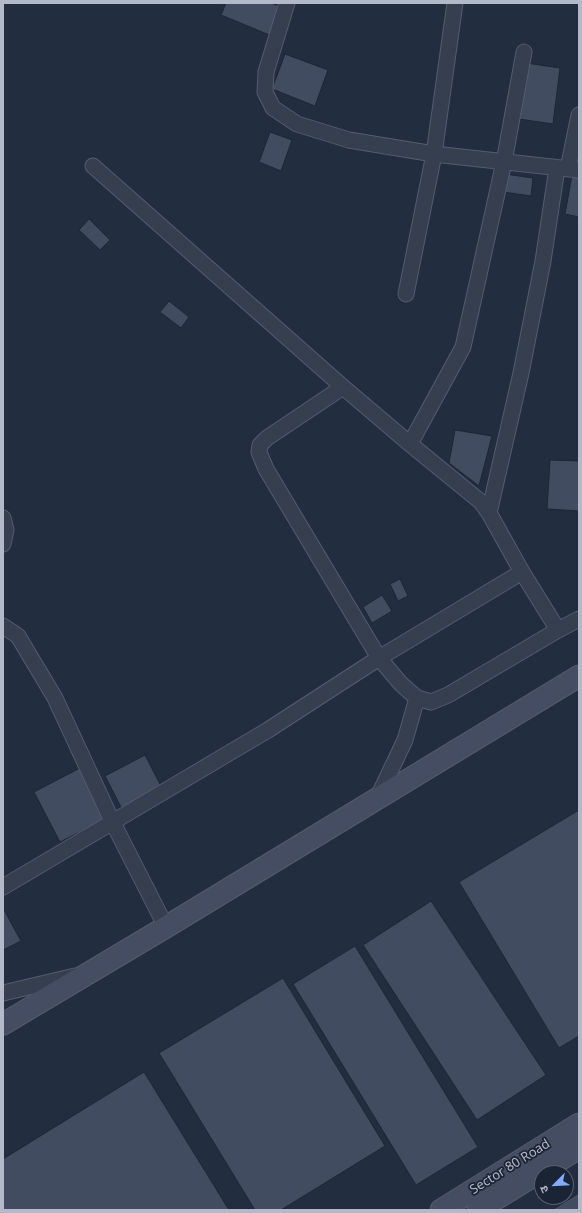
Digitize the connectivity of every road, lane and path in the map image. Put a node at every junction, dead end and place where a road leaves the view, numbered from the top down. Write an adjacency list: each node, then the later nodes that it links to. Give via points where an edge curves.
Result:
1 (288, 3): 5 (street, via 266,72 265,92 273,108 297,124 350,140)
2 (455, 3): 5 (street)
3 (524, 52): 6 (street)
4 (579, 114): 8 (street)
5 (434, 154): 6 (street); 9 (street)
6 (504, 162): 8 (street); 11 (street, via 463,347)
7 (93, 166): 10 (street)
8 (568, 169): 12 (street, via 543,262)
9 (406, 294)
10 (343, 387): 11 (street); 19 (street, via 267,438 260,445 259,452 266,469)
11 (410, 444): 12 (street, via 481,502)
12 (489, 513): 15 (street)
13 (3, 518): 14 (street, via 6,530)
14 (3, 544)
15 (522, 572): 18 (street); 19 (street)
16 (579, 619): 18 (street)
17 (3, 626): 23 (street, via 18,636 55,698)
18 (558, 630): 21 (street, via 448,695 431,702)
19 (379, 658): 21 (street); 23 (street, via 268,730)
20 (579, 676): 22 (street)
21 (417, 698): 22 (street, via 405,740)
22 (377, 799): 25 (street)
23 (112, 821): 24 (street); 25 (street)
24 (3, 887)
25 (166, 927): 26 (street)
26 (88, 974): 27 (street); 28 (street)
27 (3, 993)
28 (3, 1024)
29 (579, 1124): 31 (street, Sector 80 Road)
30 (579, 1148): 32 (street, Sector 80 Road)
31 (441, 1210)
32 (478, 1210)

